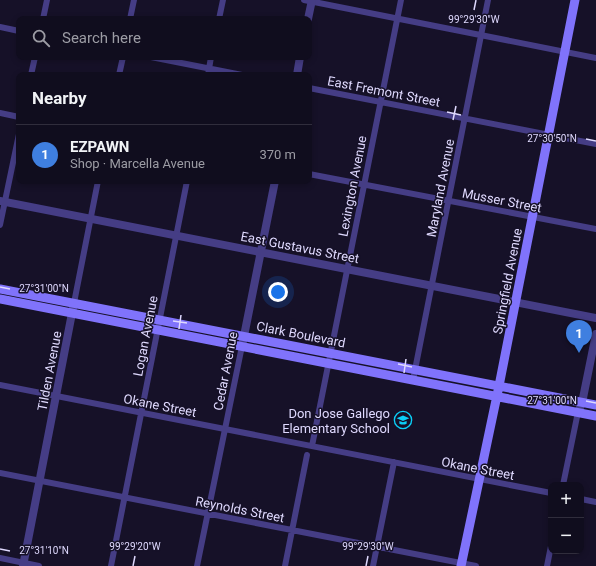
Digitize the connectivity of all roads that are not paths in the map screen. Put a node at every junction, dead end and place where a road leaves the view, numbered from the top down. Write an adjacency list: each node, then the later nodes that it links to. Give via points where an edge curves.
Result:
1 (47, 0): 8 (street)
2 (134, 0): 9 (street)
3 (222, 0): 10 (street)
4 (309, 0): 11 (street); 12 (street)
5 (401, 0): 12 (street, Lexington Avenue)
6 (488, 0): 15 (street, Maryland Avenue)
7 (575, 0): 16 (main road, Springfield Avenue)
8 (44, 16)
9 (131, 16)
10 (219, 16)
11 (308, 16)
12 (397, 18): 15 (street); 28 (street, Lexington Avenue)
13 (0, 27): 14 (street)
14 (16, 30)
15 (481, 36): 16 (street); 31 (street, Maryland Avenue)
16 (565, 52): 17 (street); 32 (main road, Springfield Avenue)
17 (596, 58)
18 (34, 60): 23 (street)
19 (122, 60): 24 (street)
20 (162, 60): 25 (street)
21 (210, 60): 25 (street)
22 (300, 60): 26 (street)
23 (32, 72)
24 (120, 72)
25 (208, 72)
26 (298, 72)
27 (312, 89): 28 (street, East Fremont Street)
28 (380, 102): 31 (street, East Fremont Street); 39 (street, Lexington Avenue)
29 (0, 113): 30 (street)
30 (16, 116)
31 (465, 118): 32 (street, East Fremont Street); 41 (street, Maryland Avenue)
32 (548, 135): 33 (street, East Fremont Street); 42 (main road, Springfield Avenue)
33 (596, 144)
34 (16, 146): 40 (street)
35 (312, 175): 39 (street, Musser Street)
36 (97, 184): 43 (street, Tilden Avenue)
37 (186, 184): 46 (street, Logan Avenue)
38 (274, 184): 47 (street, Cedar Avenue)
39 (363, 184): 41 (street, Musser Street); 48 (street, Lexington Avenue)
40 (2, 201): 43 (street, East Gustavus Street); 44 (street)
41 (448, 201): 42 (street, Musser Street); 49 (street, Maryland Avenue)
42 (532, 217): 45 (street, Musser Street); 52 (main road, Springfield Avenue)
43 (91, 218): 46 (street, East Gustavus Street); 53 (street, Tilden Avenue)
44 (0, 225)
45 (596, 230)
46 (176, 235): 47 (street, East Gustavus Street); 56 (street, Logan Avenue)
47 (261, 251): 48 (street, East Gustavus Street); 59 (street, Cedar Avenue)
48 (347, 268): 49 (street, East Gustavus Street); 61 (street, Lexington Avenue)
49 (432, 284): 52 (street, East Gustavus Street); 63 (street, Maryland Avenue)
50 (0, 289): 53 (main road, Clark Boulevard)
51 (0, 299): 54 (main road, Clark Boulevard)
52 (516, 301): 55 (street, East Gustavus Street); 66 (main road, Springfield Avenue)
53 (74, 303): 54 (street, Tilden Avenue); 56 (main road, Clark Boulevard)
54 (72, 313): 57 (main road, Clark Boulevard); 67 (street, Tilden Avenue)
55 (596, 318)
56 (159, 320): 57 (street, Logan Avenue); 59 (main road, Clark Boulevard)
57 (157, 330): 60 (main road, Clark Boulevard); 72 (street, Logan Avenue)
58 (596, 334): 69 (street)
59 (244, 336): 60 (street, Cedar Avenue); 61 (main road, Clark Boulevard)
60 (242, 346): 62 (main road, Clark Boulevard); 74 (street, Cedar Avenue)
61 (329, 353): 62 (street, Lexington Avenue); 63 (main road, Clark Boulevard)
62 (328, 363): 64 (main road, Clark Boulevard); 75 (street, Lexington Avenue)
63 (415, 370): 64 (street, Maryland Avenue); 66 (main road, Clark Boulevard)
64 (413, 380): 68 (main road, Clark Boulevard)
65 (0, 385): 67 (street, Okane Street)
66 (499, 386): 68 (main road, Springfield Avenue); 69 (main road, Clark Boulevard)
67 (56, 396): 72 (street, Okane Street); 80 (street, Tilden Avenue)
68 (497, 396): 71 (main road, Clark Boulevard); 79 (main road, Springfield Avenue)
69 (582, 402): 70 (main road, Clark Boulevard); 71 (street)
70 (596, 405)
71 (578, 412): 73 (main road, Clark Boulevard); 81 (street)
72 (141, 413): 74 (street, Okane Street); 83 (street, Logan Avenue)
73 (596, 416)
74 (225, 429): 75 (street, Okane Street); 86 (street, Cedar Avenue)
75 (312, 446): 77 (street, Okane Street)
76 (307, 455): 87 (street)
77 (394, 462): 79 (street, Okane Street); 88 (street)
78 (0, 473): 80 (street, Reynolds Street)
79 (479, 479): 82 (street, Okane Street); 92 (main road, Springfield Avenue)
80 (40, 481): 83 (street, Reynolds Street); 91 (street, Tilden Avenue)
81 (564, 482)
82 (548, 492)
83 (124, 498): 86 (street, Reynolds Street); 94 (street, Logan Avenue)
84 (584, 500): 85 (street)
85 (596, 502)
86 (208, 514): 87 (street, Reynolds Street); 95 (street, Cedar Avenue)
87 (292, 530): 88 (street, Reynolds Street); 96 (street)
88 (377, 545): 92 (street, Reynolds Street); 97 (street)
89 (549, 554): 99 (street)
90 (0, 558): 91 (street)
91 (23, 564): 93 (street)
92 (462, 565): 98 (street, Reynolds Street)
93 (39, 566)
94 (111, 566)
95 (197, 566)
96 (285, 566)
97 (373, 566)
98 (476, 566)
99 (547, 566)

